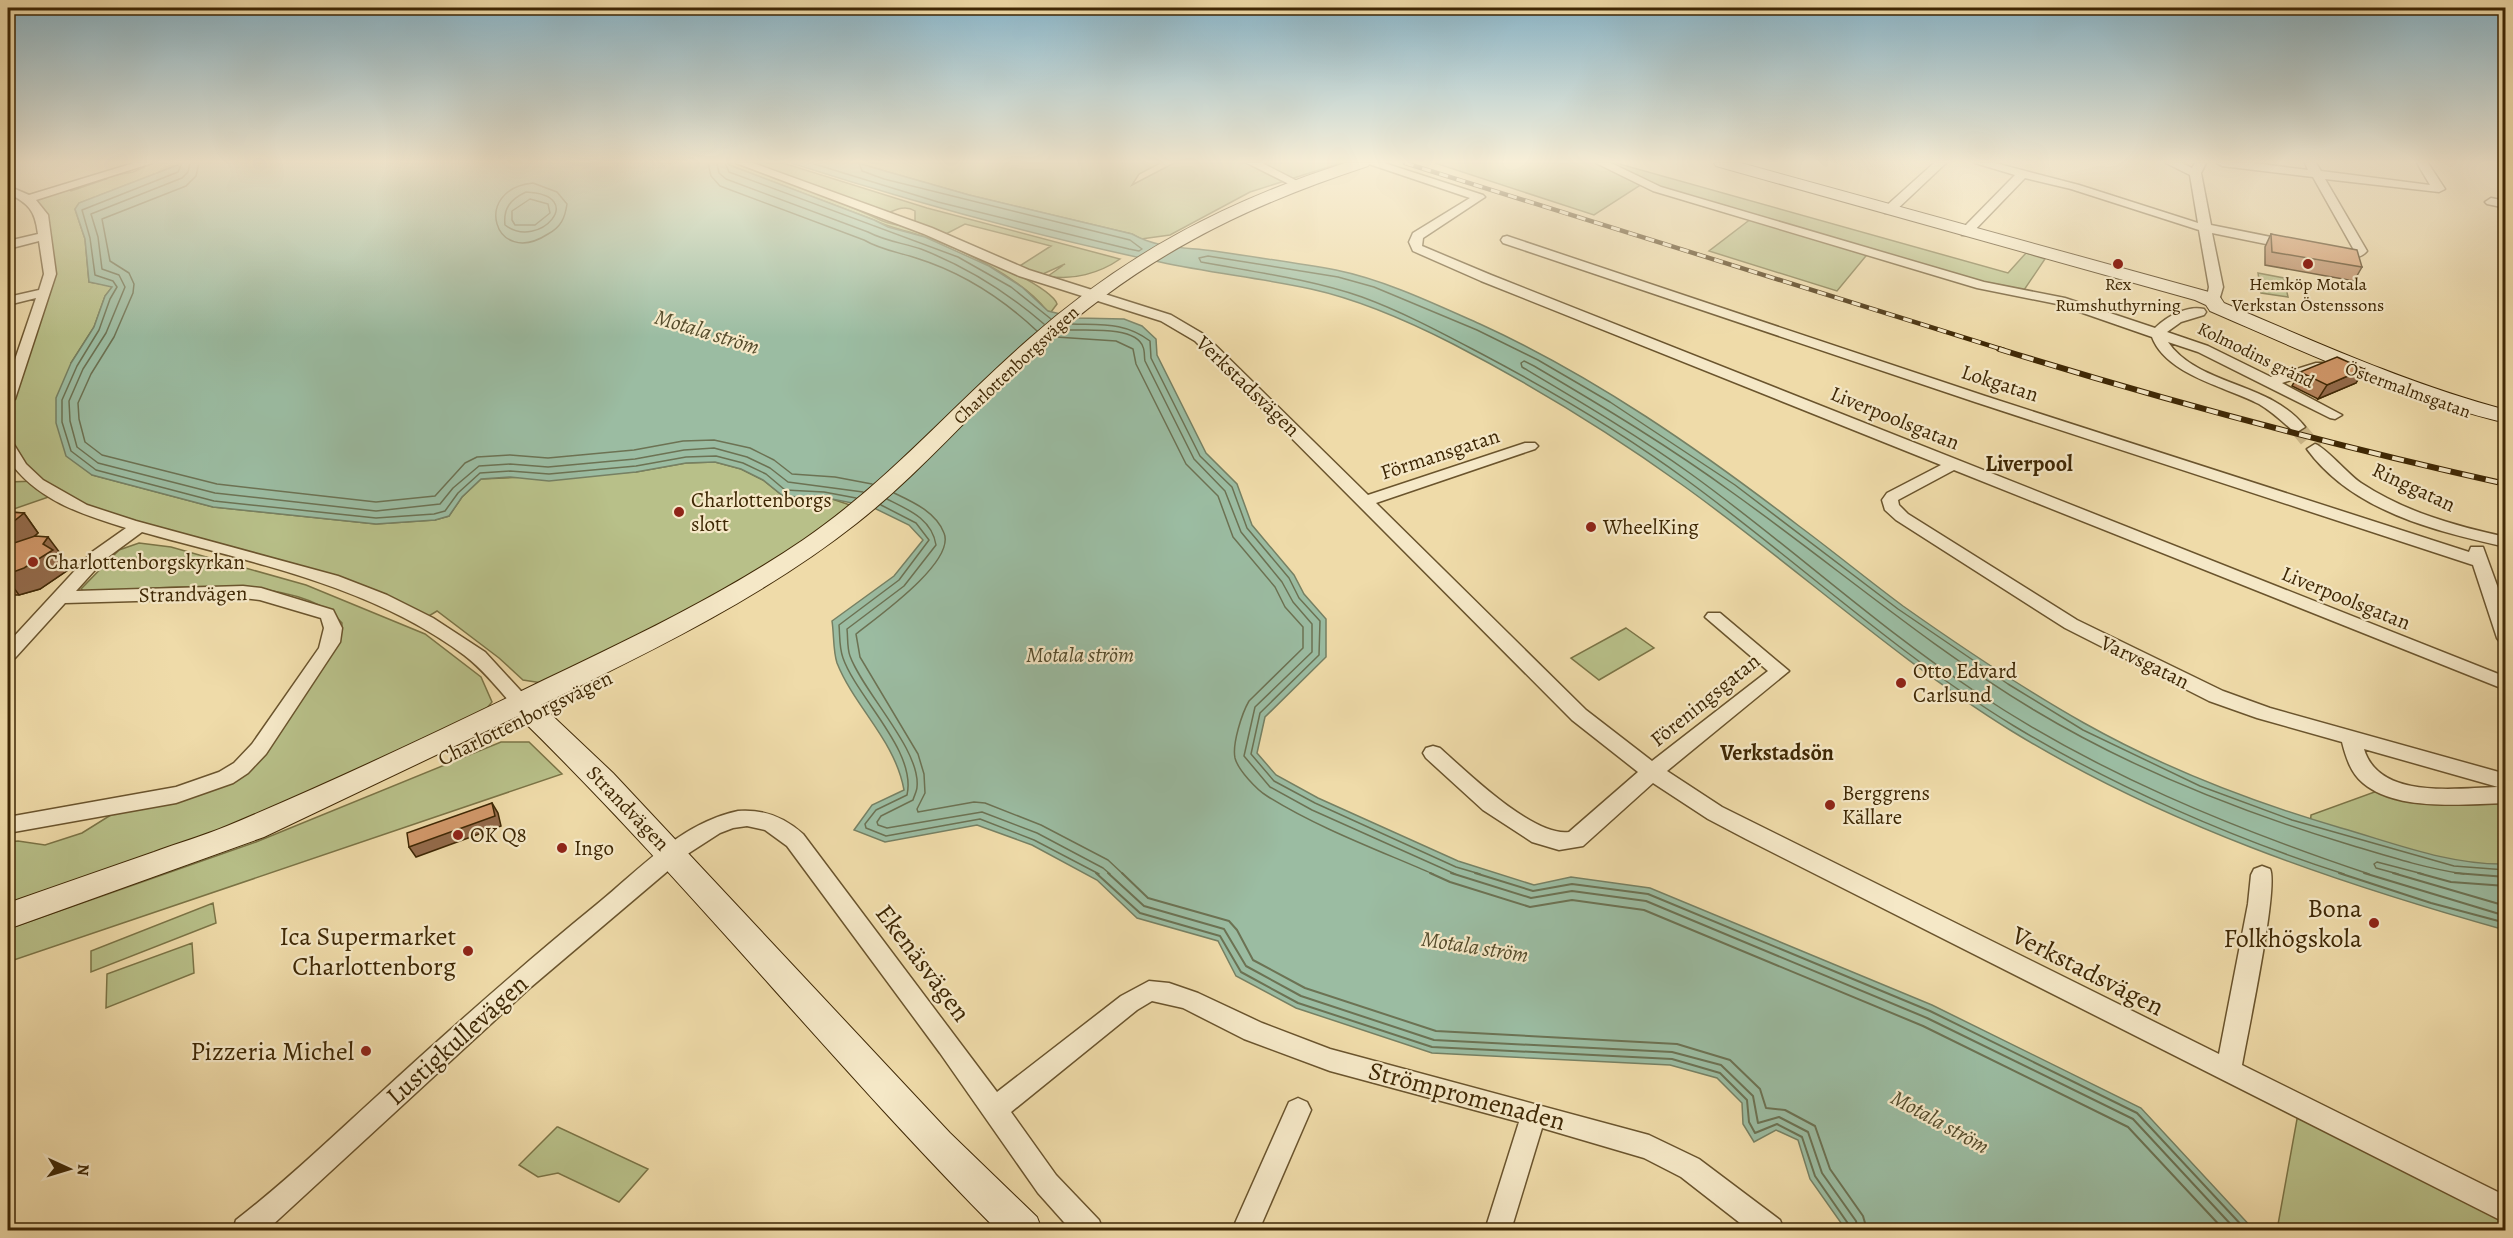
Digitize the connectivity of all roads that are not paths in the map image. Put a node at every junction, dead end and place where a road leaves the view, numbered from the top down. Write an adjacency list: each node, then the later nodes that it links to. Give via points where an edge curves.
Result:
1 (43, 221): 13 (street)
2 (900, 221): 17 (street, Verkstadsvägen, via 1024,273)
3 (1209, 221): 17 (main road, Charlottenborgsvägen, via 1138,261)
4 (1441, 221): 31 (street, Liverpoolsgatan, via 1421,233 1415,242 1417,248)
5 (1765, 221): 20 (street, Kolmodins gränd, via 1982,285 2060,301)
6 (1927, 221): 12 (main road, Östermalmsgatan)
7 (1977, 221): 12 (street)
8 (2180, 221): 11 (street)
9 (2204, 221): 11 (street)
10 (2344, 221): 11 (street, via 2361,251 2351,255)
11 (2205, 229): 19 (street, via 2216,287)
12 (1966, 232): 19 (main road, Östermalmsgatan, via 2092,267)
13 (45, 236): 15 (street); 16 (street, via 50,274)
14 (1507, 240): 36 (street, Lokgatan)
15 (8, 244)
16 (45, 292): 18 (street); 23 (street)
17 (1093, 294): 32 (street, Verkstadsvägen, via 1151,312 1200,338); 42 (main road, Charlottenborgsvägen, via 857,511 790,560)
18 (8, 301)
19 (2197, 303): 20 (street); 25 (main road, Östermalmsgatan, via 2376,375); 26 (main road, Östermalmsgatan, via 2393,387)
20 (2158, 333): 22 (street, Kolmodins gränd, via 2203,349); 27 (street, via 2162,346 2179,361 2265,402)
21 (2323, 366): 22 (street)
22 (2271, 382): 24 (street, Kolmodins gränd)
23 (8, 399)
24 (2335, 415)
25 (2505, 417)
26 (2505, 423)
27 (2297, 427)
28 (8, 446): 33 (street, Strandvägen, via 26,474 54,496)
29 (1530, 446): 32 (street, Förmansgatan)
30 (2315, 449): 34 (street, Ringgatan, via 2334,470 2375,497 2435,525)
31 (1954, 464): 41 (street, Liverpoolsgatan); 43 (street, Varvsgatan, via 1893,496 1890,507 2037,604 2117,649 2238,705)
32 (1365, 501): 45 (street, Verkstadsvägen, via 1579,716)
33 (140, 526): 37 (street, via 98,556); 42 (street, Strandvägen, via 305,570 381,599 466,648)
34 (2471, 535): 35 (street, Ringgatan); 36 (street)
35 (2505, 542)
36 (2481, 562): 39 (street)
37 (60, 597): 40 (street); 48 (street, Strandvägen, via 253,592 327,614 335,632 252,758 229,776 196,790)
38 (1714, 617): 45 (street, Föreningsgatan, via 1780,671)
39 (2505, 638)
40 (8, 654)
41 (2505, 684)
42 (528, 710): 49 (main road, Strandvägen); 51 (main road, Charlottenborgsvägen, via 491,738 357,794)
43 (2351, 739): 46 (street, Varvsgatan); 47 (street, via 2356,764 2391,790 2424,795)
44 (1433, 753): 45 (street, via 1490,804 1540,836 1559,842 1575,840)
45 (1652, 772): 52 (street, Verkstadsvägen, via 1715,813)
46 (2505, 782)
47 (2505, 795)
48 (8, 825)
49 (673, 855): 53 (street, Ekenäsvägen, via 711,829 731,821 762,819 788,832); 58 (street, Lustigkullevägen, via 544,961); 59 (main road, Strandvägen, via 937,1145)
50 (2262, 875): 52 (street)
51 (8, 916)
52 (2228, 1072): 56 (street, Verkstadsvägen)
53 (995, 1109): 55 (street, Strömpromenaden, via 1149,991 1190,1000 1253,1031 1321,1057); 60 (street, Ekenäsvägen, via 1064,1206)
54 (1298, 1110): 61 (street)
55 (1534, 1114): 57 (street, Strömpromenaden, via 1671,1157 1690,1168); 62 (street)
56 (2505, 1210)
57 (1760, 1227)
58 (246, 1230)
59 (1023, 1230)
60 (1089, 1230)
61 (1245, 1230)
62 (1498, 1230)

